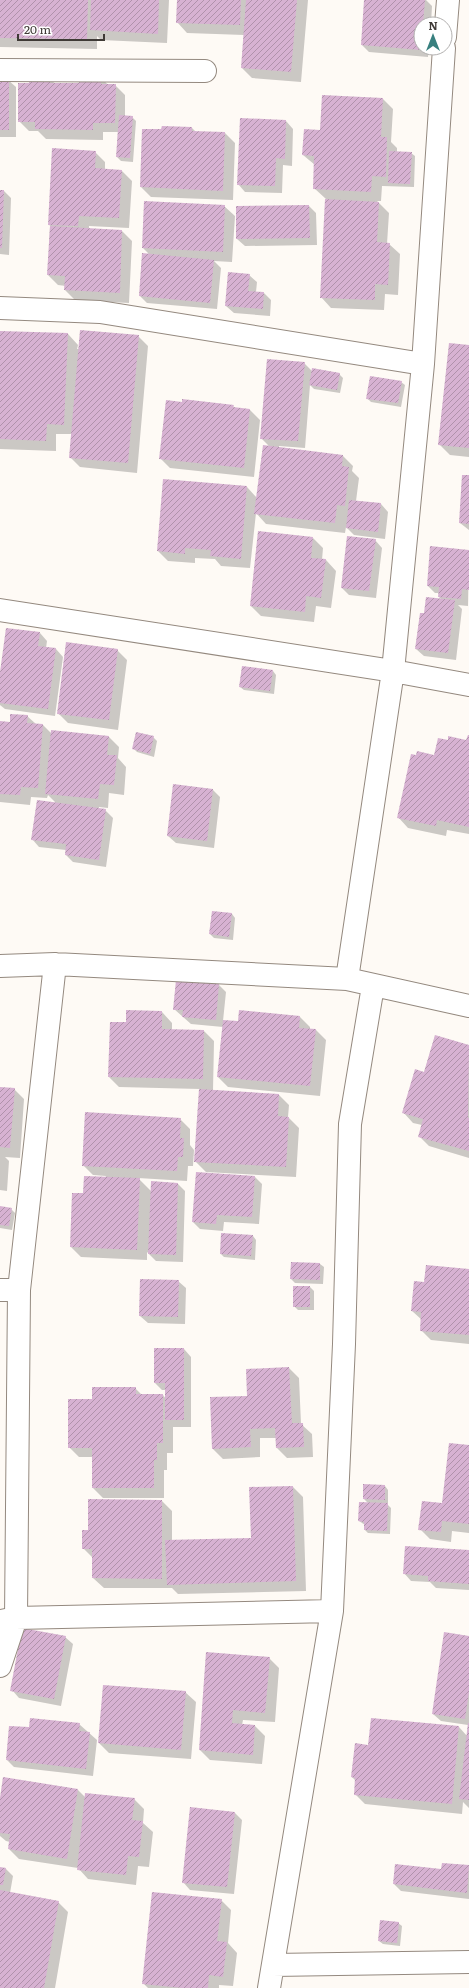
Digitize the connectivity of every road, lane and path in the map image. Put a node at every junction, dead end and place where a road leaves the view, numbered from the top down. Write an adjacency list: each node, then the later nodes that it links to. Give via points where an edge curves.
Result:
1 (448, 0): 2 (street)
2 (447, 16)
3 (443, 56): 7 (street)
4 (0, 70): 5 (street)
5 (205, 71)
6 (0, 308): 7 (street, via 100,312)
7 (423, 364): 9 (street)
8 (0, 610): 9 (street)
9 (393, 671): 10 (street); 13 (street)
10 (469, 686)
11 (55, 964): 12 (street); 13 (street); 16 (street)
12 (0, 966)
13 (347, 979): 14 (street)
14 (373, 986): 15 (street); 17 (street, via 350,1124)
15 (469, 1006)
16 (9, 1290): 18 (street)
17 (332, 1611): 18 (street); 21 (street)
18 (8, 1619): 19 (street)
19 (0, 1666)
20 (469, 1962): 21 (street)
21 (273, 1965): 22 (street)
22 (269, 1988)

